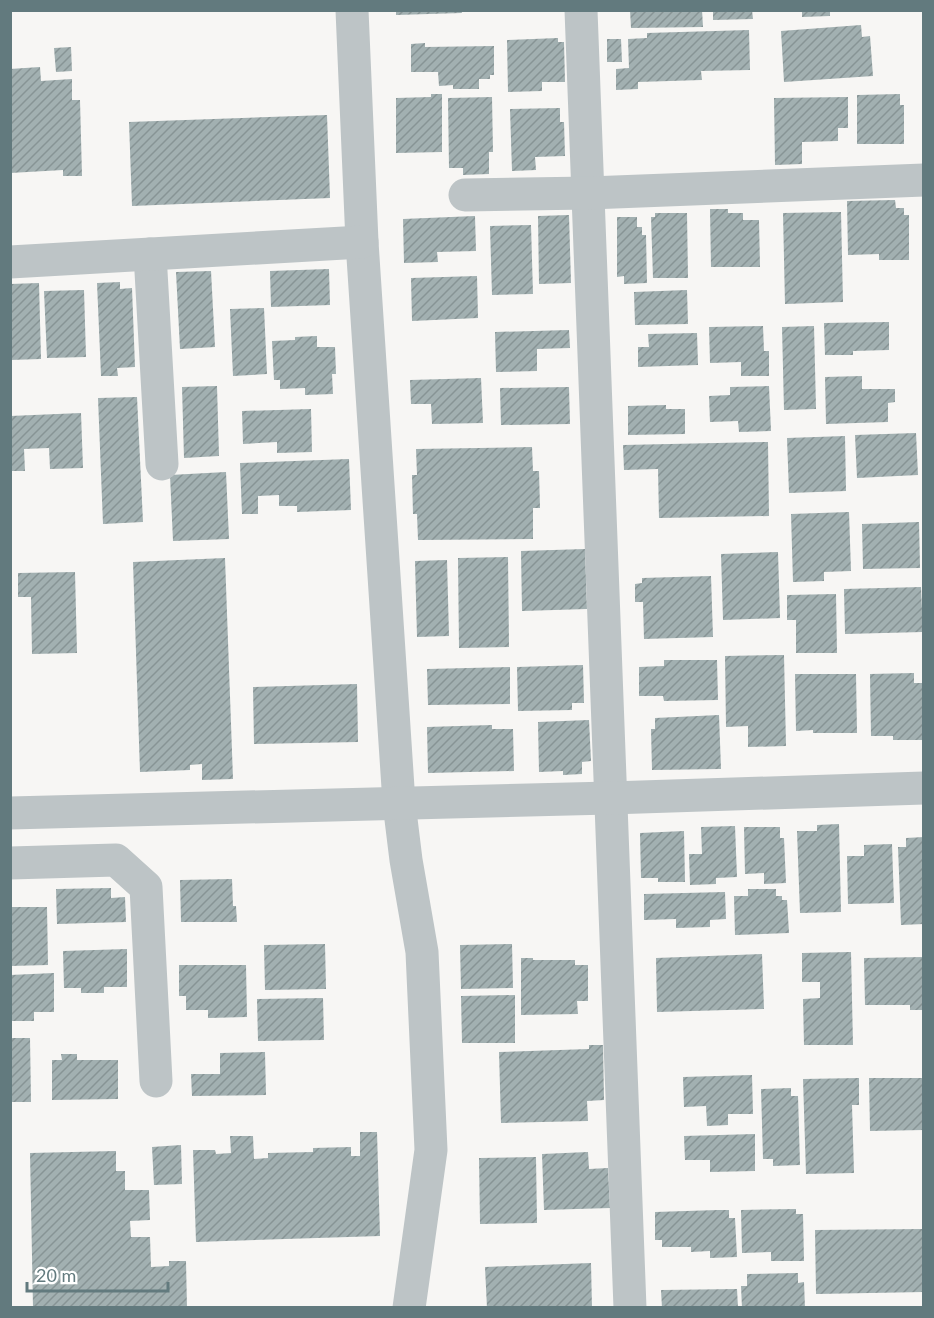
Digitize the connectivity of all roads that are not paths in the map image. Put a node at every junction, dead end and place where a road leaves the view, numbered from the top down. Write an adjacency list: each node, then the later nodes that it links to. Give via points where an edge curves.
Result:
1 (352, 10): 6 (street)
2 (581, 10): 4 (street)
3 (924, 180): 4 (street)
4 (589, 193): 5 (street); 11 (street)
5 (465, 195)
6 (362, 242): 7 (street); 12 (street)
7 (150, 254): 8 (street); 9 (street)
8 (10, 262)
9 (162, 464)
10 (924, 788): 11 (street)
11 (610, 798): 12 (street); 17 (street)
12 (399, 803): 13 (street); 16 (street, via 422,952 431,1150)
13 (10, 813)
14 (10, 863): 15 (street, via 116,860 146,887)
15 (156, 1081)
16 (409, 1308)
17 (630, 1308)

